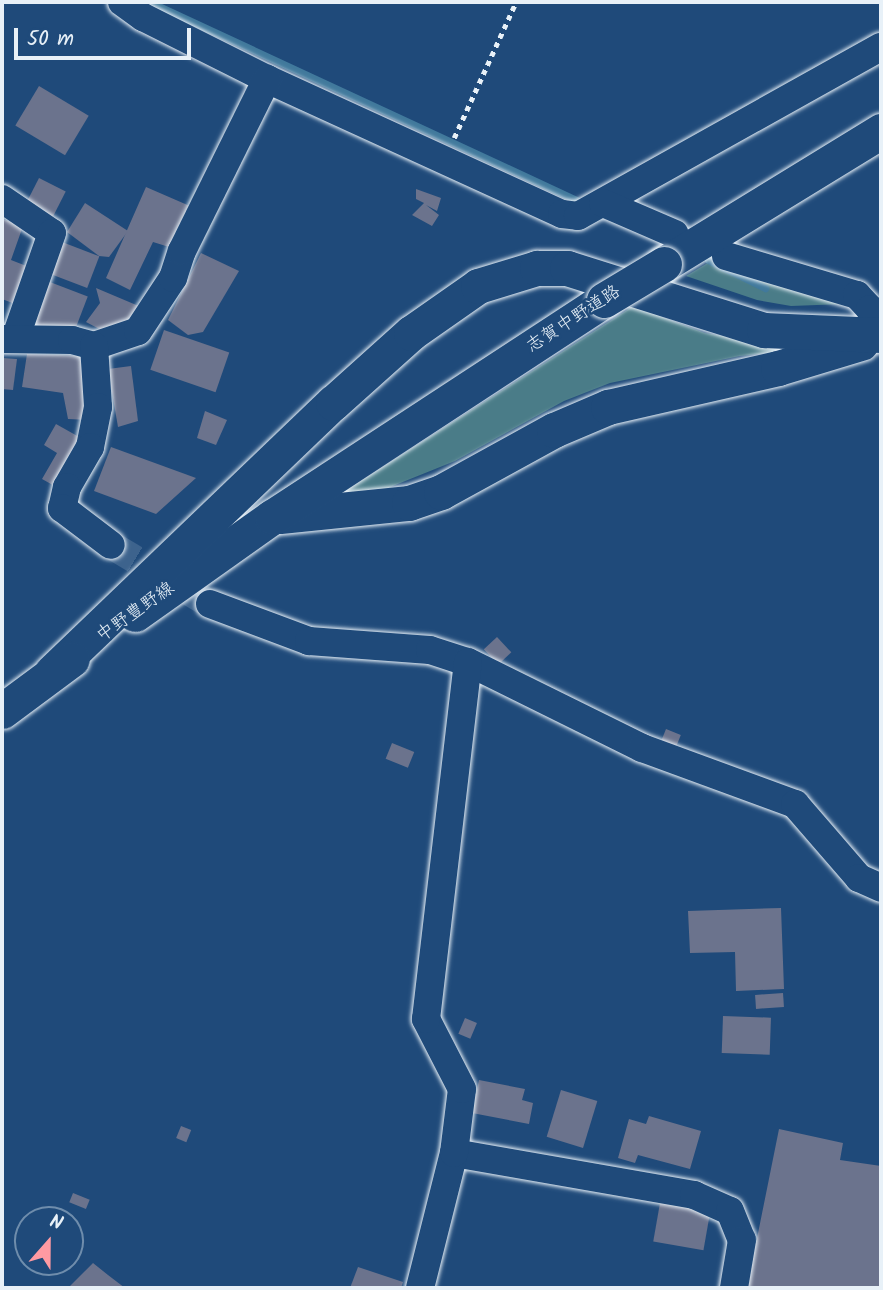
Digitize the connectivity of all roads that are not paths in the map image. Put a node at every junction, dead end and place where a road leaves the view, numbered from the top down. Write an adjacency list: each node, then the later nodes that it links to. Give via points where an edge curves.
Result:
1 (140, 7): 3 (street)
2 (881, 47): 6 (street)
3 (267, 79): 6 (street, via 562,214); 11 (street, via 173,278 138,331)
4 (881, 131): 7 (main road, 志賀中野道路)
5 (2, 200): 10 (street, via 52,233)
6 (598, 207): 7 (street)
7 (669, 249): 12 (main road, 志賀中野道路, bridge, via 604,300)
8 (726, 256): 9 (street, via 857,295 870,309)
9 (881, 335): 12 (main road, via 790,365 608,407 554,430 441,492 409,503); 16 (main road, via 764,330 567,268 537,268 478,286 411,333 333,403)
10 (8, 339): 11 (street, via 72,340)
11 (94, 346): 13 (street, via 98,407 90,447 67,486 62,508)
12 (272, 517): 16 (main road, 中野豊野線)
13 (111, 545)
14 (210, 604): 15 (street, via 309,641 430,650)
15 (468, 662): 18 (street, via 642,748 795,804 859,878); 19 (street, via 426,1019 462,1088)
16 (52, 672): 17 (main road, 中野豊野線)
17 (2, 711)
18 (881, 888)
19 (454, 1153): 20 (street); 21 (street, via 694,1195 730,1211 742,1240)
20 (420, 1288)
21 (734, 1288)

